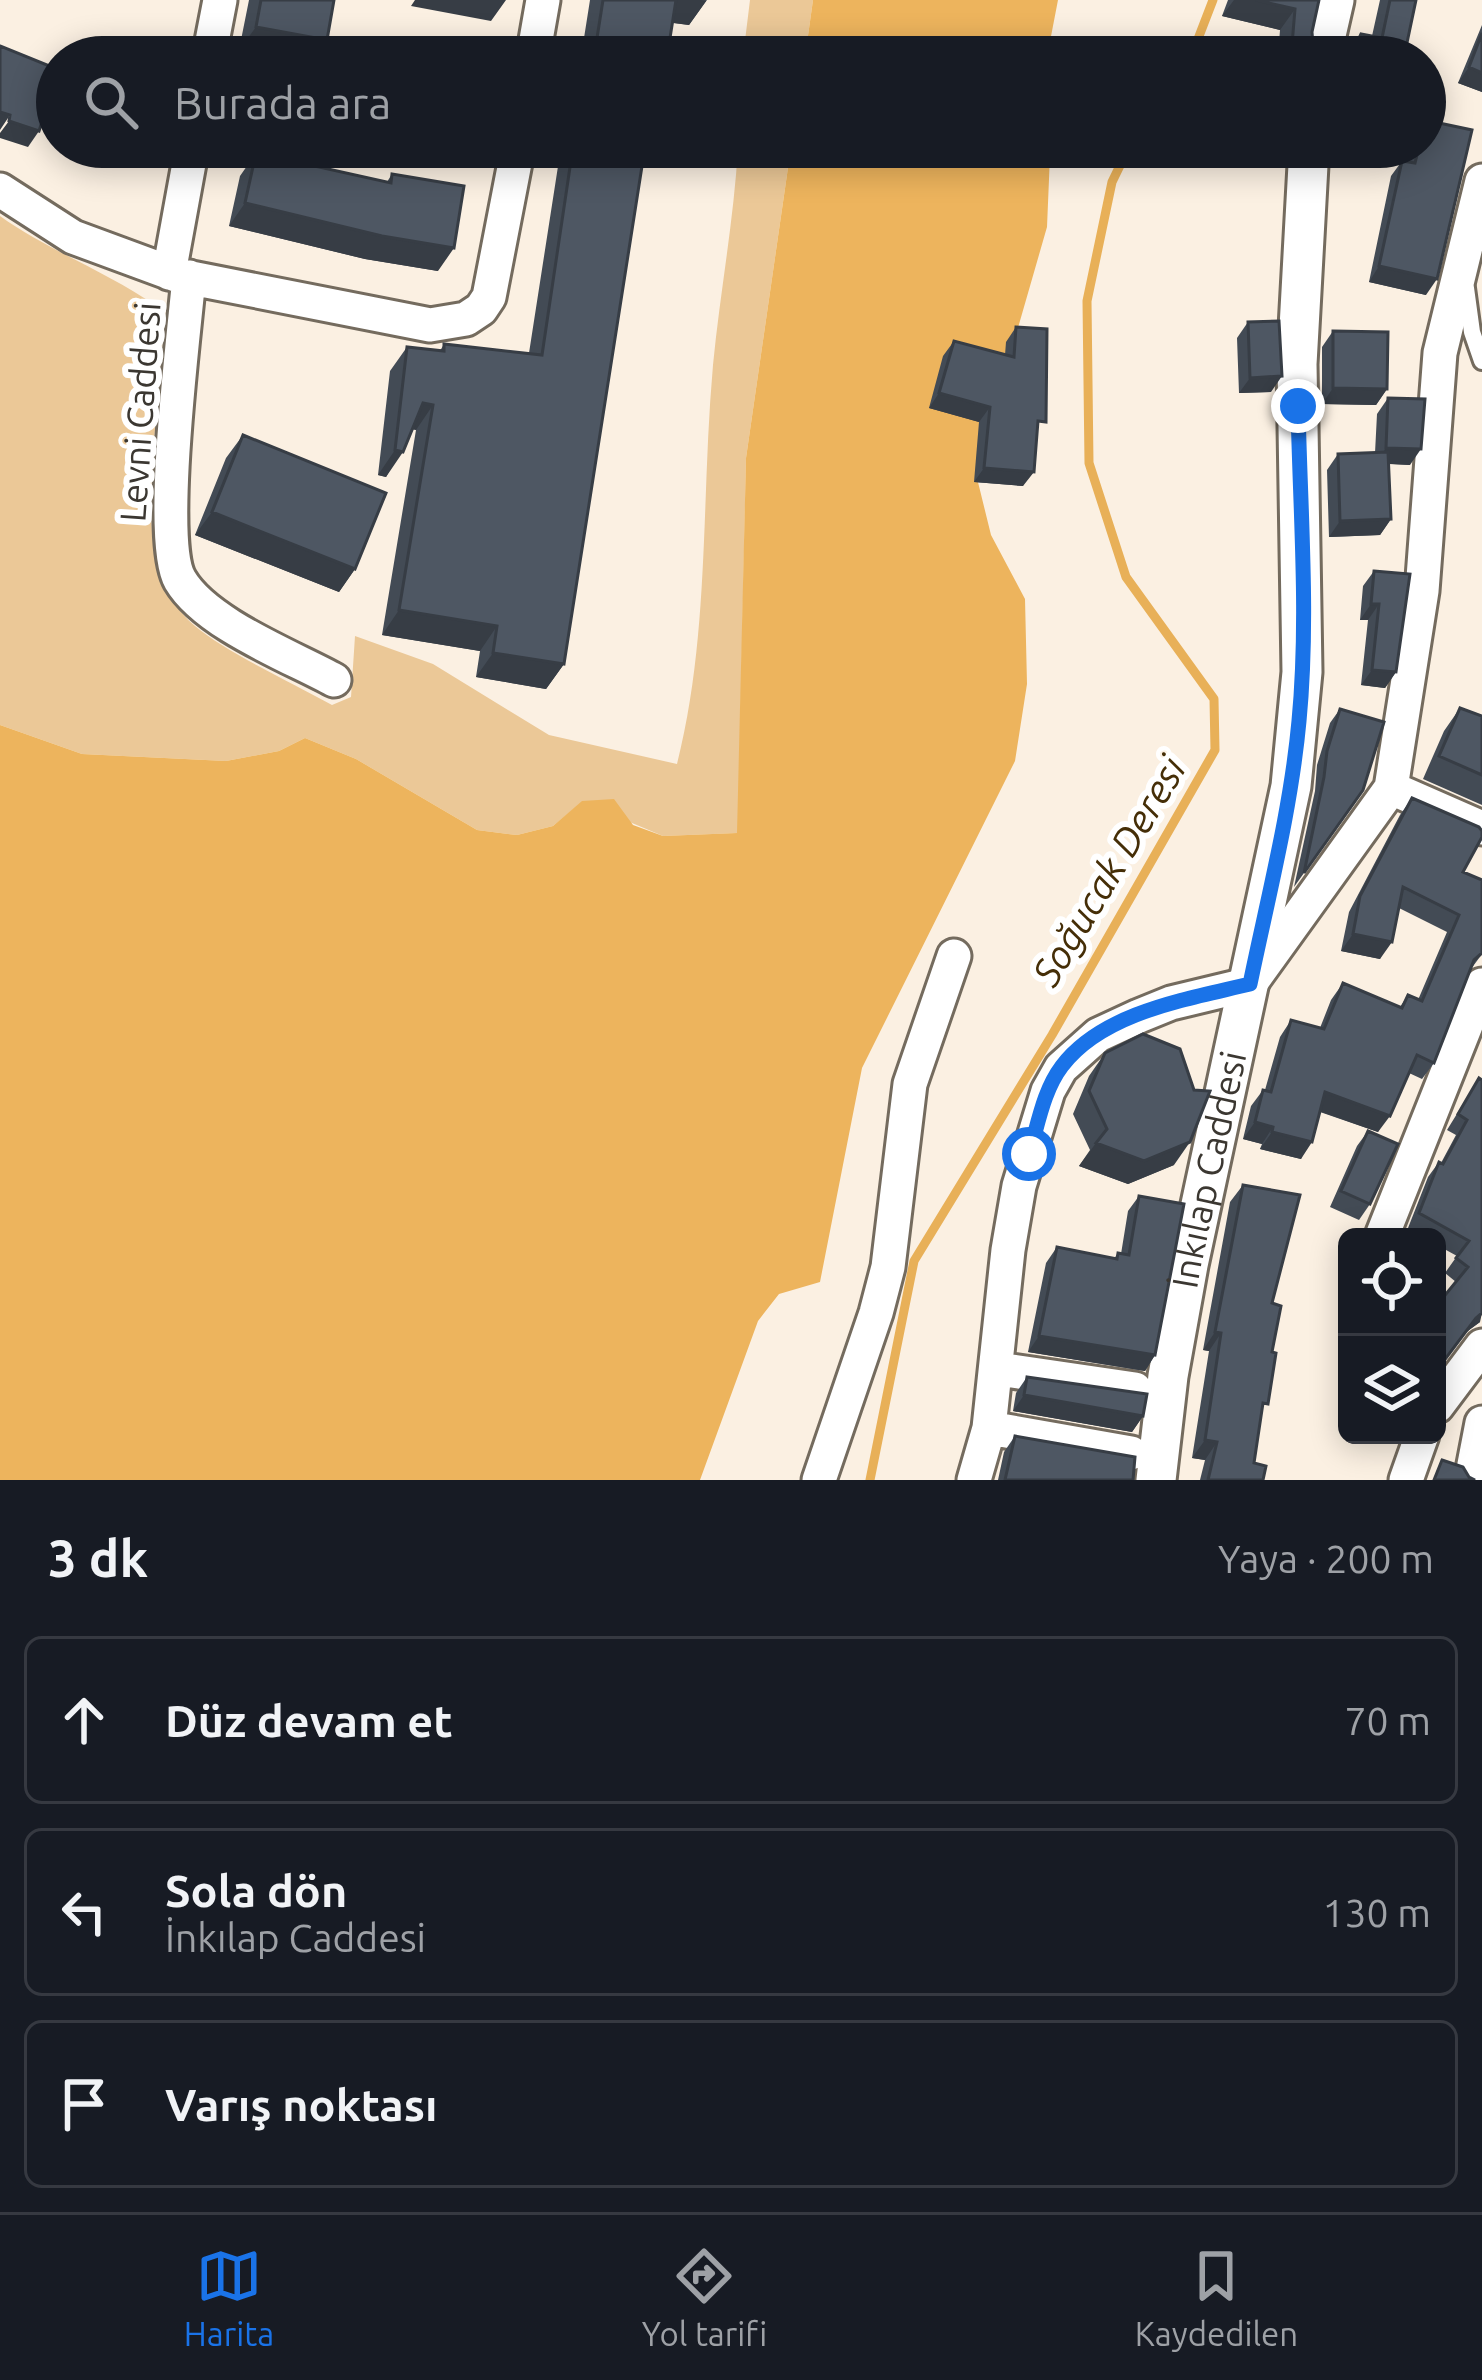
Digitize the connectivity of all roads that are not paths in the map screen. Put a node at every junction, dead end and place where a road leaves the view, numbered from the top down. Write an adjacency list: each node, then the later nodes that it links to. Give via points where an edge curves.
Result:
1 (220, 0): 4 (street)
2 (543, 0): 5 (street)
3 (1334, 0): 6 (street)
4 (213, 36)
5 (537, 36)
6 (1326, 36)
7 (190, 168): 13 (street, Levni Caddesi)
8 (514, 168): 13 (street, via 494,285 466,319 430,325)
9 (1308, 168): 19 (street, İnkılap Caddesi, via 1297,364 1300,705)
10 (1482, 182): 12 (street)
11 (0, 190): 13 (street, via 73,237)
12 (1463, 251): 14 (lane); 16 (street, via 1440,353 1422,592)
13 (179, 275): 15 (street, Levni Caddesi, via 169,531 179,579 222,620)
14 (1482, 361)
15 (334, 680)
16 (1391, 788): 17 (street); 19 (street)
17 (1482, 828)
18 (954, 956): 30 (street, via 910,1084 882,1290)
19 (1250, 984): 23 (street, via 1138,1016 1098,1035 1060,1068 1019,1186); 29 (street, İnkılap Caddesi, via 1162,1418)
20 (1482, 985): 21 (street)
21 (1385, 1228)
22 (1482, 1346): 25 (street)
23 (998, 1369): 24 (street); 27 (street)
24 (1135, 1389)
25 (1446, 1394)
26 (1482, 1423): 33 (street)
27 (989, 1428): 29 (street); 31 (street)
28 (1419, 1444): 32 (street)
29 (1143, 1467)
30 (819, 1480)
31 (974, 1480)
32 (1406, 1480)
33 (1471, 1480)

